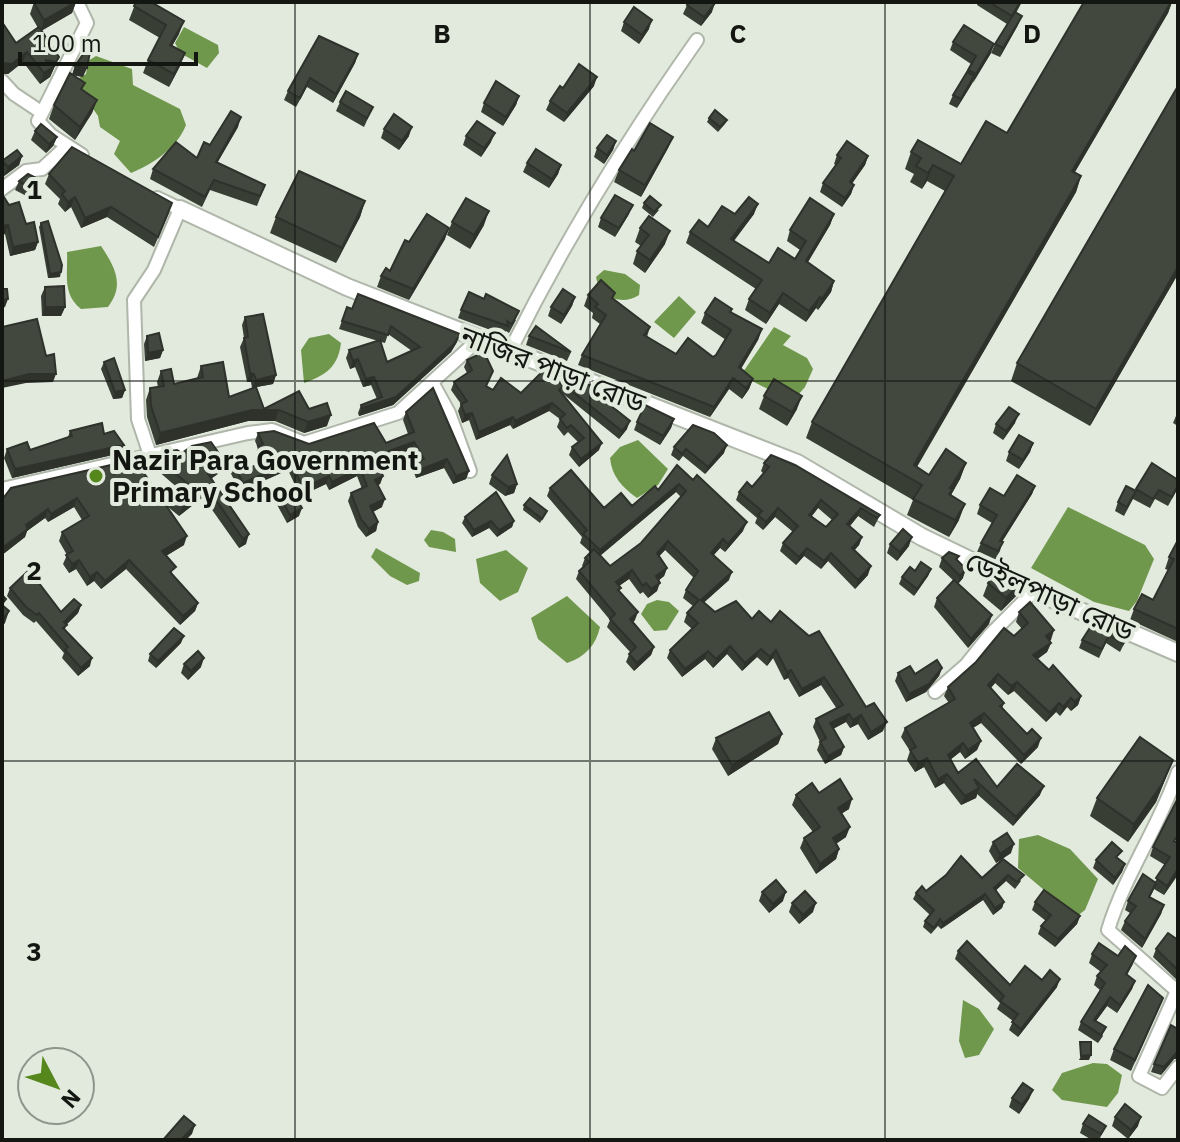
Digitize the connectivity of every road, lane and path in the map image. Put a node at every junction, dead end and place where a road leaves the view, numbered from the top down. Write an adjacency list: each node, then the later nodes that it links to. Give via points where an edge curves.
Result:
1 (77, 2): 4 (street, via 87,23)
2 (697, 40): 11 (street, via 652,103 546,277)
3 (2, 81): 4 (street)
4 (41, 112): 5 (street, via 38,121)
5 (67, 146): 6 (street); 7 (street, via 42,169 26,171)
6 (97, 164)
7 (2, 189)
8 (151, 195): 9 (street)
9 (180, 209): 10 (main road, নাজির পাড়া রোড, via 347,287); 13 (street, via 154,270 134,300 138,419)
10 (478, 340): 11 (main road, নাজির পাড়া রোড); 12 (street)
11 (509, 353): 16 (main road, নাজির পাড়া রোড, via 797,463)
12 (433, 384): 13 (street, via 398,413 304,443 272,430); 14 (street)
13 (150, 455): 15 (street)
14 (470, 471)
15 (2, 489)
16 (922, 537): 17 (main road, ডেইলপাড়া রোড)
17 (1034, 591): 18 (main road, ডেইলপাড়া রোড); 19 (street)
18 (1178, 653)
19 (935, 692)
20 (1178, 772): 21 (street, via 1108,930 1177,991 1139,1076 1162,1088)
21 (1178, 1067)

